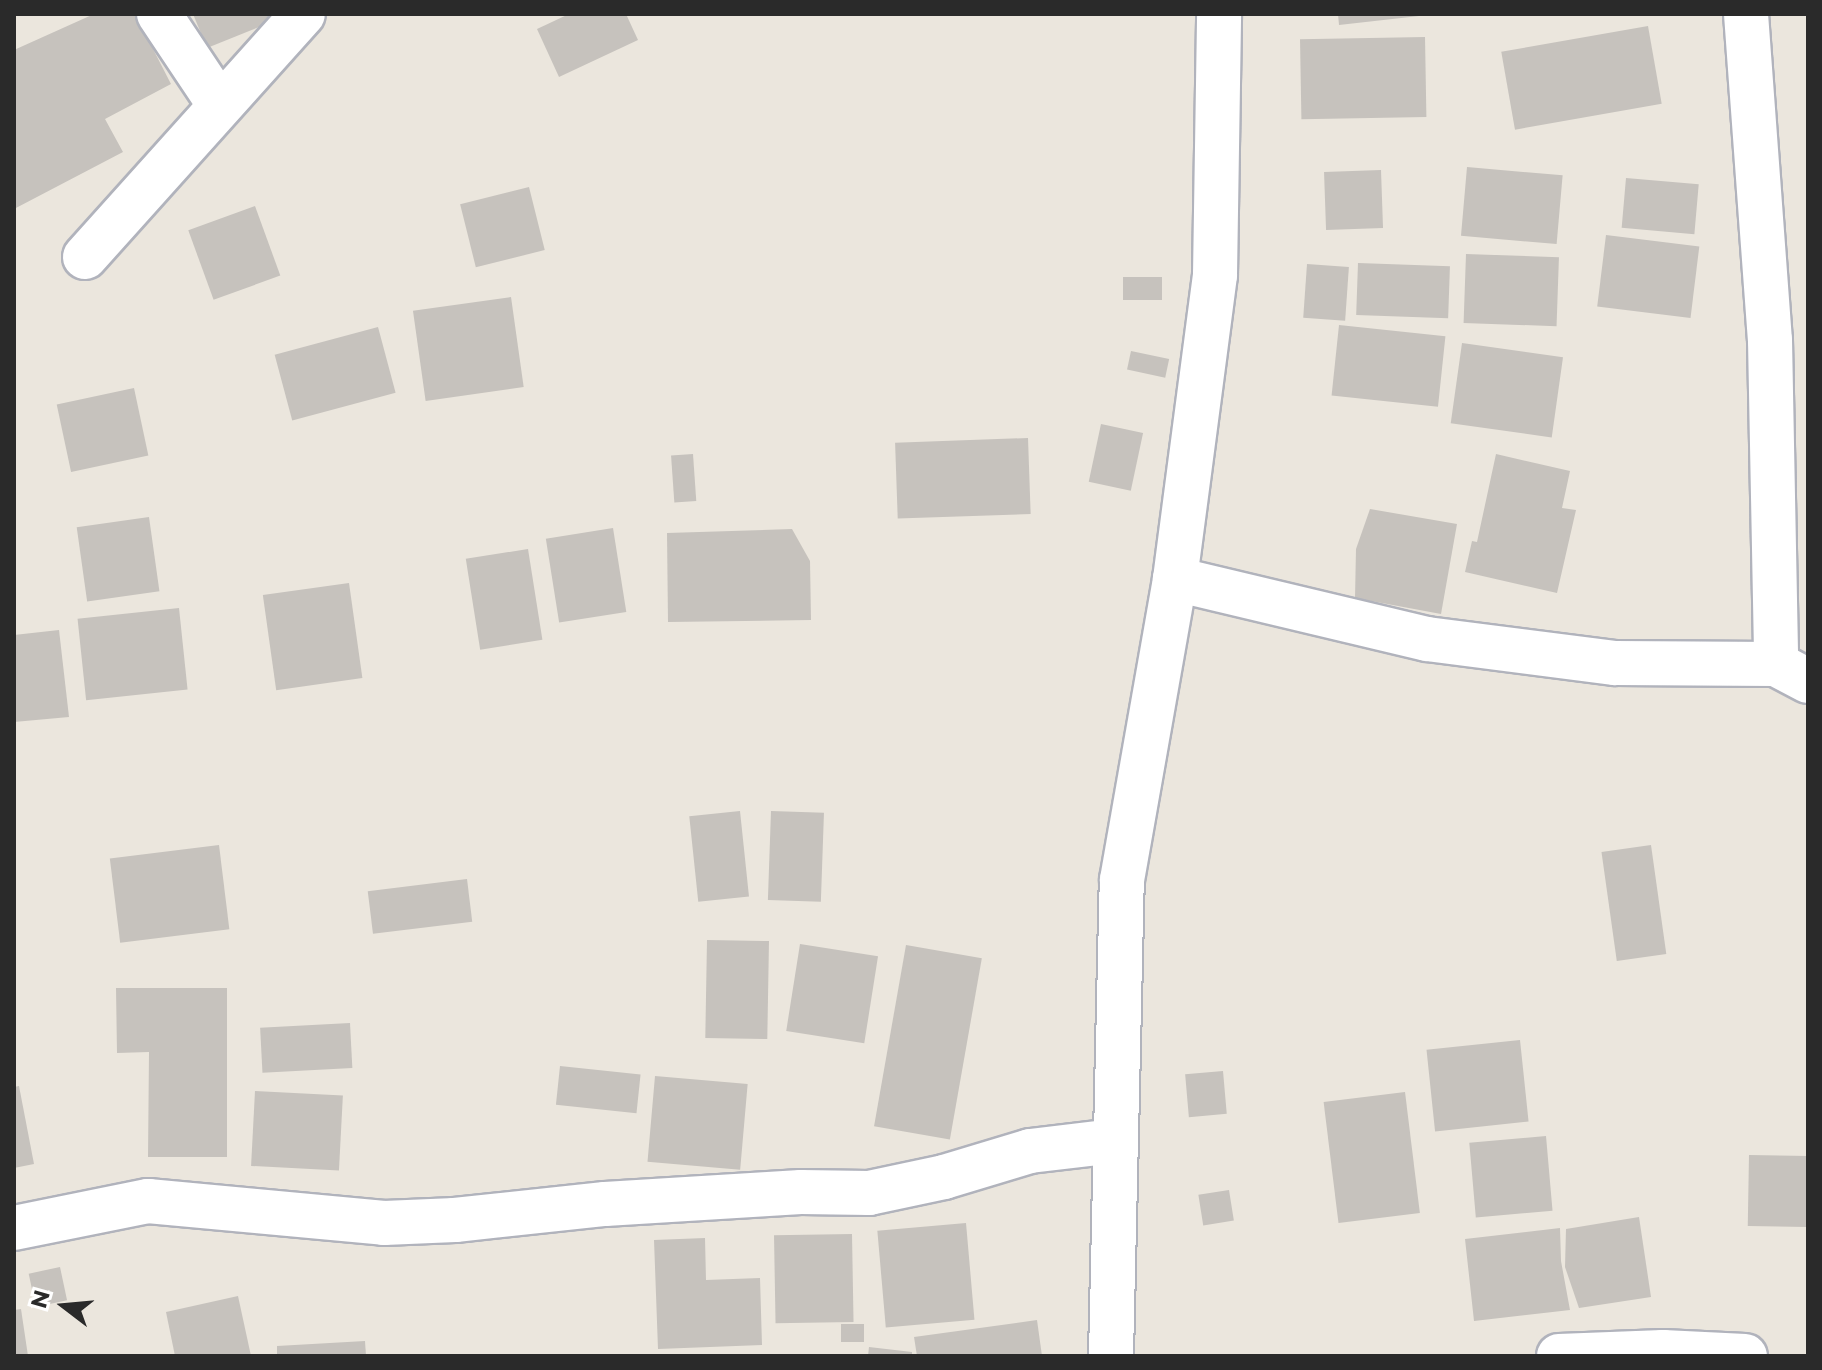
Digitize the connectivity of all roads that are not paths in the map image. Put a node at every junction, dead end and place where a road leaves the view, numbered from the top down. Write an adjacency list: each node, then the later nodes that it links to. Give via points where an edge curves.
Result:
1 (159, 14): 5 (street)
2 (303, 14): 5 (street)
3 (1219, 14): 7 (street, via 1215,275)
4 (1746, 14): 8 (street)
5 (219, 104): 6 (street)
6 (85, 257)
7 (1175, 579): 8 (street, via 1427,639 1615,663); 9 (street, via 1122,880)
8 (1792, 673)
9 (1115, 1141): 10 (street, via 1030,1151 869,1193 605,1204 384,1223 148,1201); 11 (street)
10 (14, 1228)
11 (1111, 1356)
12 (1559, 1356): 13 (street)
13 (1745, 1356)

